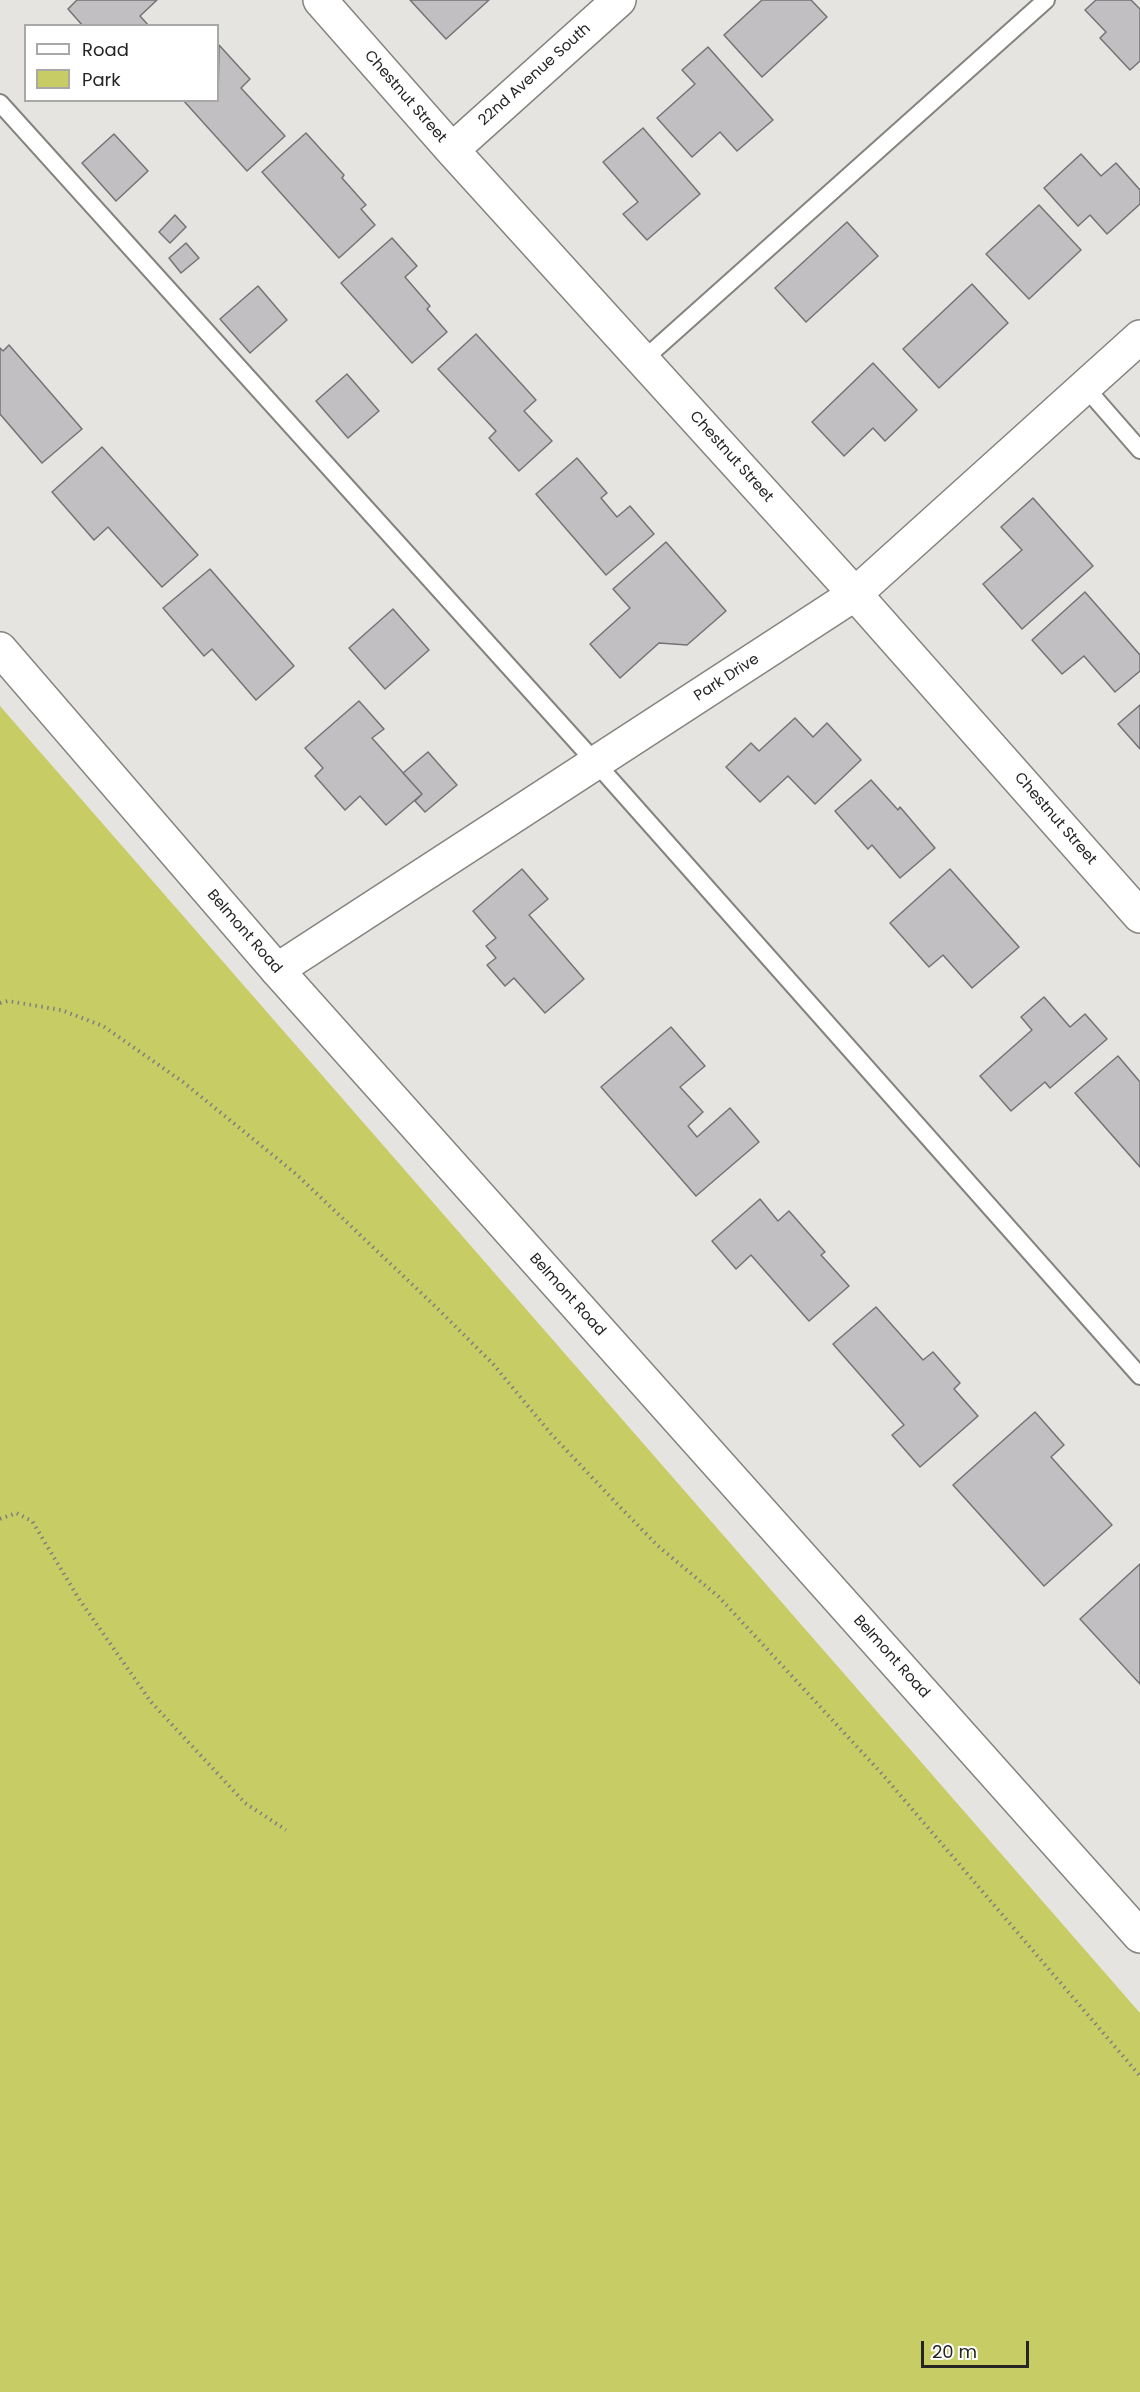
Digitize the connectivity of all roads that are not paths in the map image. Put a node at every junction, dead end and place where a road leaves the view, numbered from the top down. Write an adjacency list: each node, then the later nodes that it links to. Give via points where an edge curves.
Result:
1 (320, 0): 5 (street, Chestnut Street)
2 (619, 0): 5 (street, 22nd Avenue South)
3 (1046, 0): 7 (lane)
4 (0, 104): 12 (lane)
5 (452, 150): 7 (street, Chestnut Street)
6 (1140, 337): 8 (street, Park Drive)
7 (643, 360): 10 (street, Chestnut Street)
8 (1084, 387): 9 (lane); 10 (street, Park Drive)
9 (1140, 450)
10 (855, 594): 12 (street, Park Drive); 13 (street, Chestnut Street)
11 (0, 649): 14 (street, Belmont Road)
12 (596, 763): 14 (street, Park Drive); 15 (lane)
13 (1140, 916)
14 (277, 970): 16 (street, Belmont Road)
15 (1140, 1376)
16 (1140, 1936)

